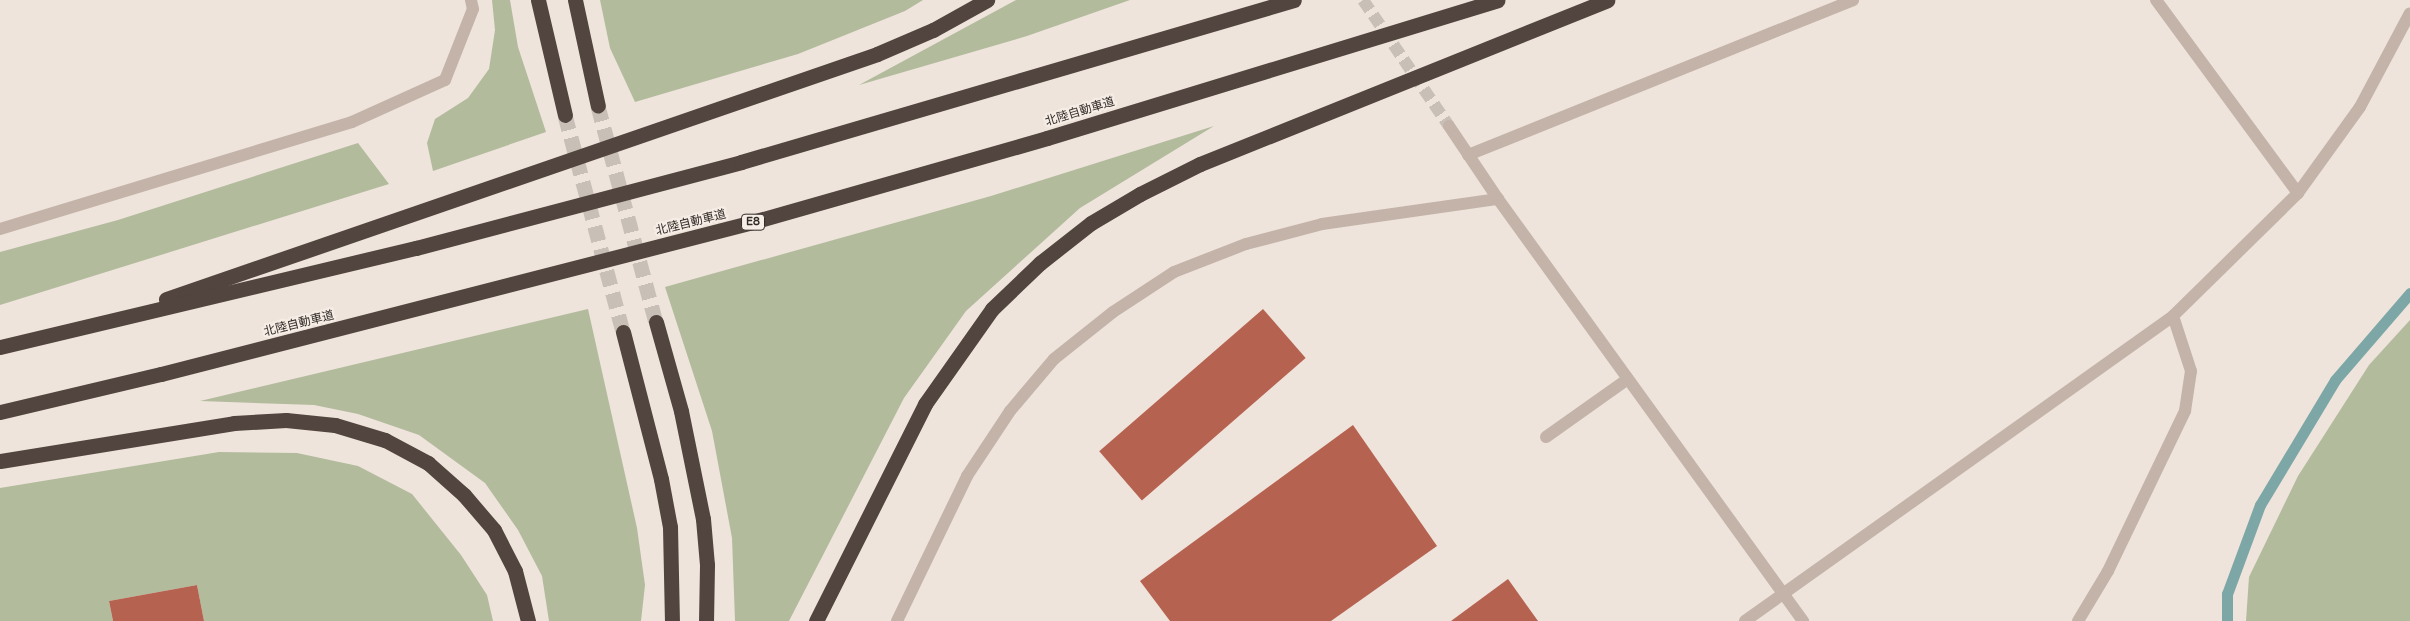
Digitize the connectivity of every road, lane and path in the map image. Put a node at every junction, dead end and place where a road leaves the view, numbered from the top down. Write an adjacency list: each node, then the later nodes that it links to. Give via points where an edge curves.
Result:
1 (471, 0): 17 (street, via 473,9 445,80 352,122)
2 (538, 0): 12 (highway)
3 (575, 0): 11 (highway)
4 (987, 0): 20 (highway, via 933,30 762,95)
5 (1294, 0): 20 (highway, via 741,162 416,248)
6 (1497, 0): 24 (highway, 北陸自動車道 / E8, via 1047,138 750,223 171,372)
7 (1607, 0): 31 (highway, via 1200,164 1091,223 1040,263 992,309 925,404)
8 (1853, 0): 14 (street)
9 (2156, 0): 15 (street)
10 (2410, 13): 15 (street, via 2360,107)
11 (598, 106)
12 (565, 114)
13 (1449, 126): 14 (street)
14 (1468, 154): 16 (street)
15 (2298, 193): 18 (street)
16 (1498, 199): 23 (street); 32 (street, via 1322,224 1246,244 1174,272 1113,312 1054,360 1010,412 968,476)
17 (0, 229)
18 (2173, 316): 27 (street); 35 (street, via 2191,372 2186,412 2108,571)
19 (656, 322): 30 (highway, via 681,411 703,519 707,565)
20 (77, 329): 22 (highway)
21 (623, 332): 29 (highway, via 659,470 670,527)
22 (0, 347)
23 (1628, 379): 25 (street); 27 (street)
24 (0, 412)
25 (1546, 437)
26 (0, 461): 28 (highway, via 224,424 286,420 335,425 385,440 428,464 464,494 494,530 515,571)
27 (1784, 594): 33 (street); 34 (street)
28 (528, 621)
29 (672, 621)
30 (706, 621)
31 (816, 621)
32 (897, 621)
33 (1745, 621)
34 (1803, 621)
35 (2078, 621)

